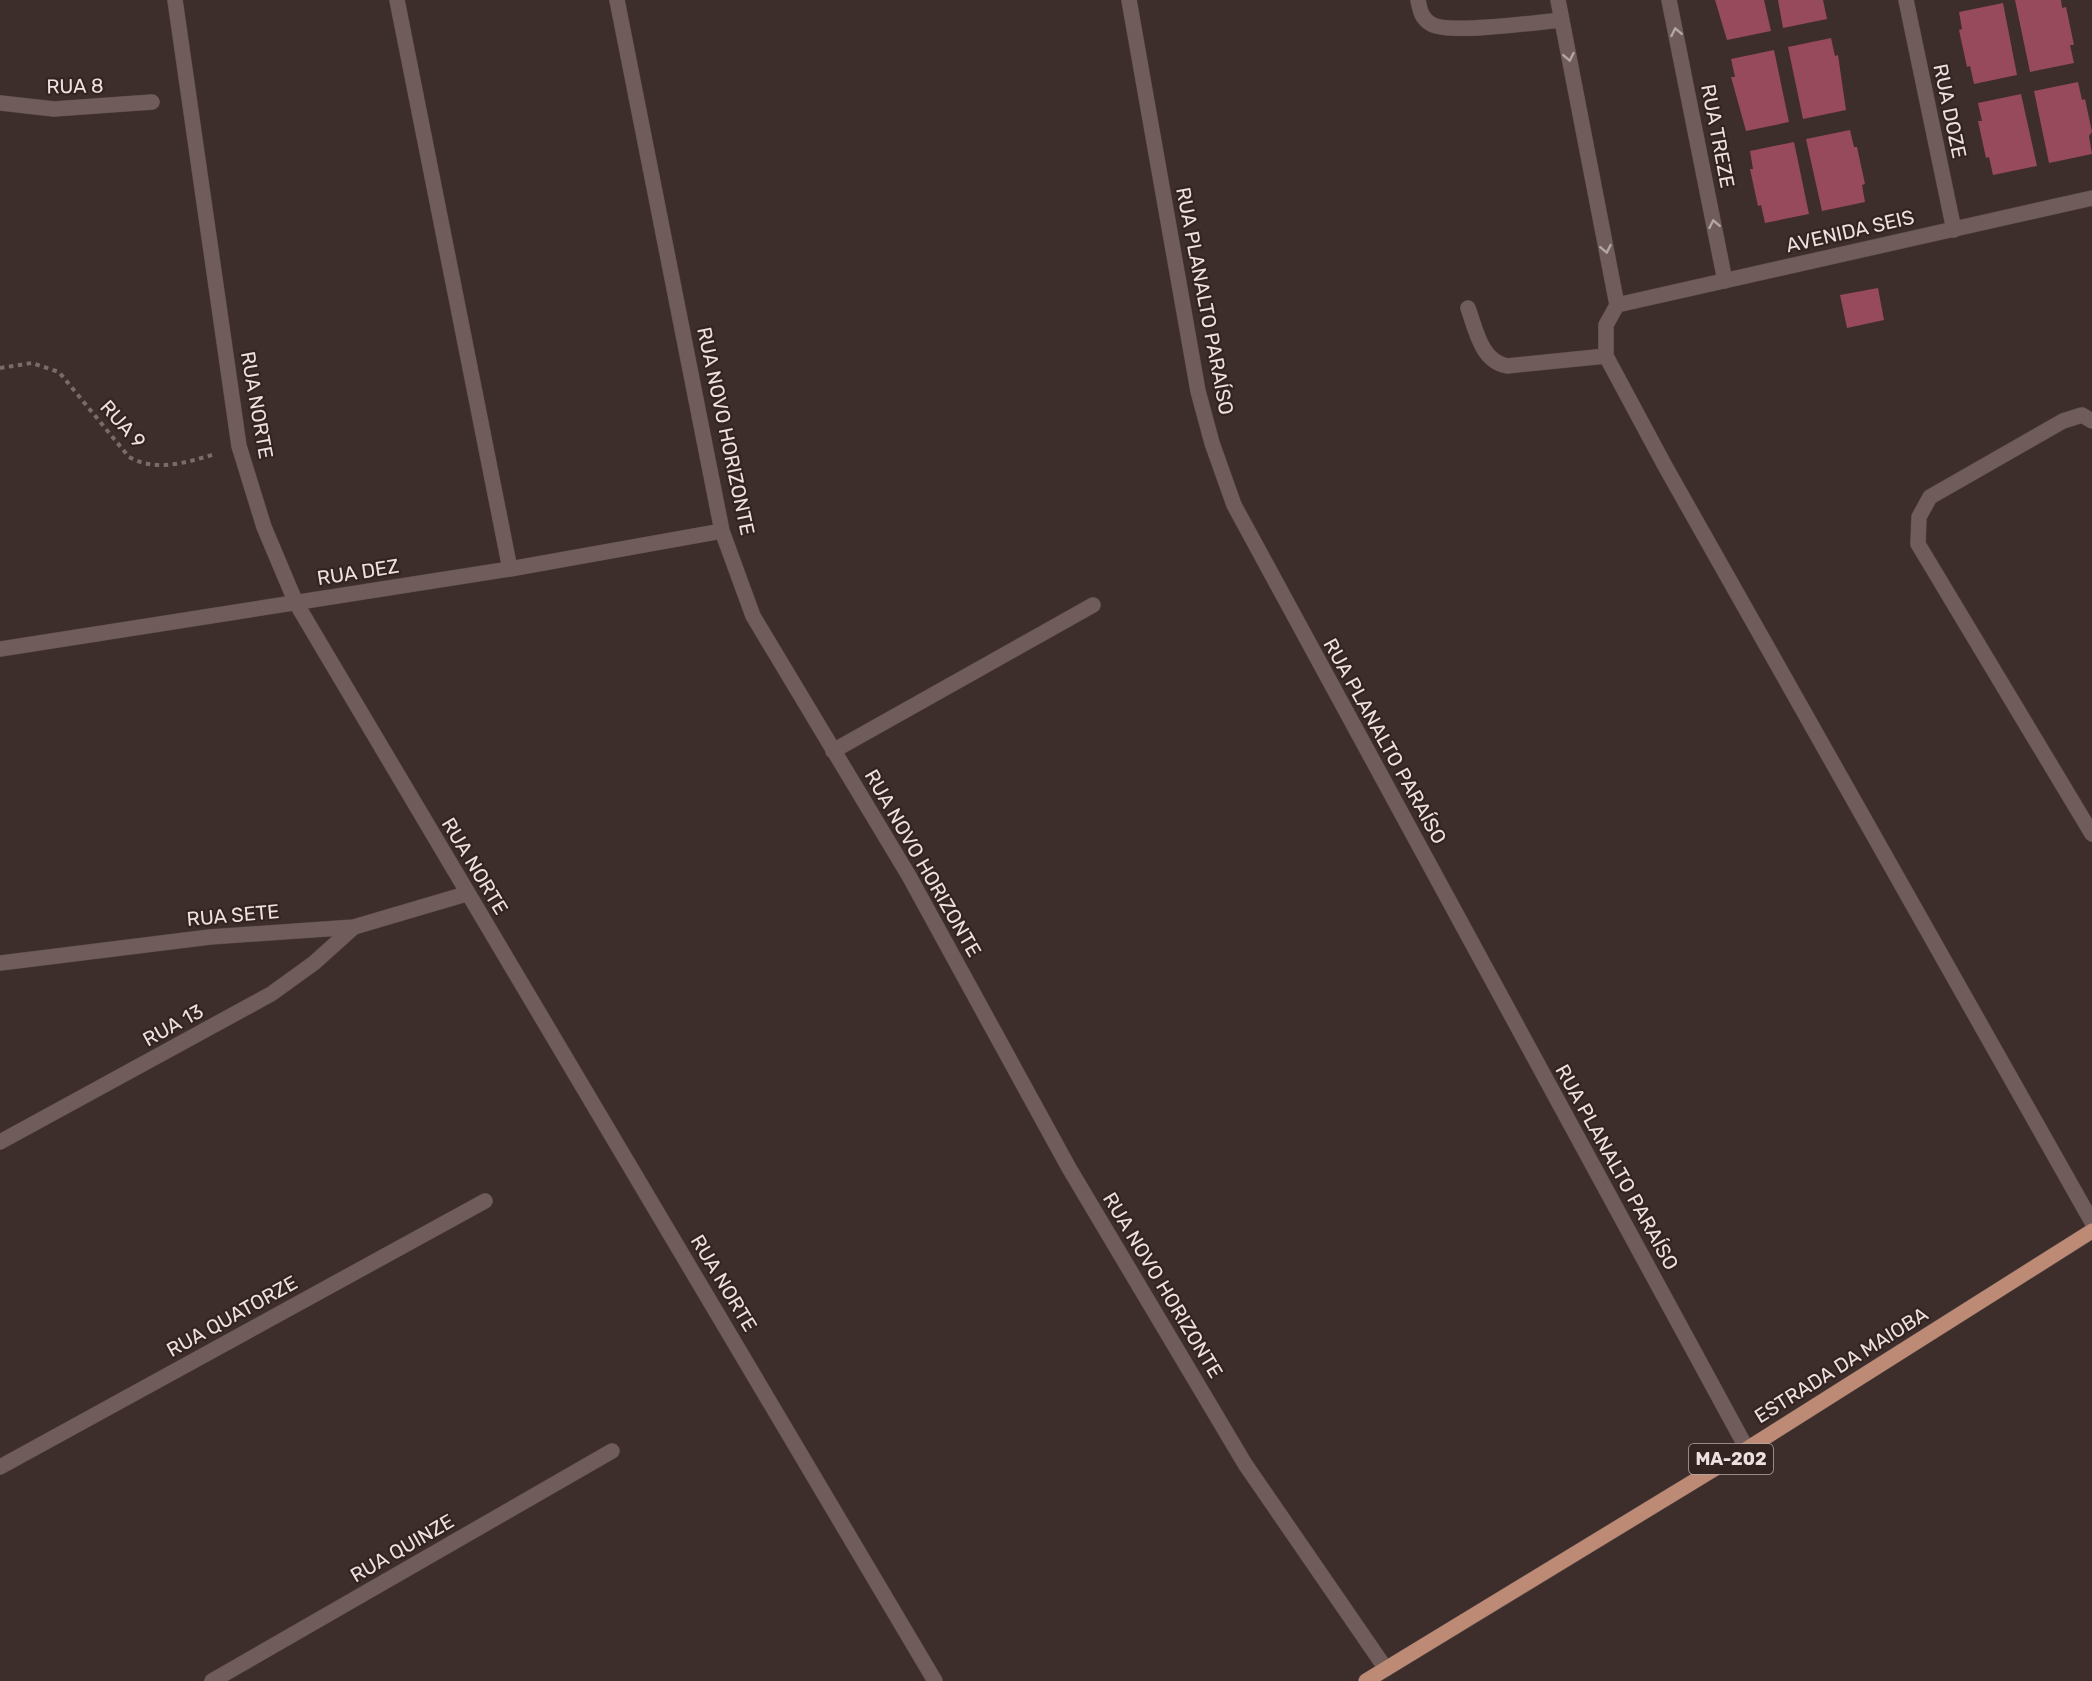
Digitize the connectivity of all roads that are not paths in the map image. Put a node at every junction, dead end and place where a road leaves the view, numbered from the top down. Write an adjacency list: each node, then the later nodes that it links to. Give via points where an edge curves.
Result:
1 (175, 0): 21 (street, RUA NORTE, via 239,446 264,527)
2 (397, 0): 20 (street)
3 (617, 0): 19 (street, RUA NOVO HORIZONTE)
4 (1130, 0): 33 (street, RUA PLANALTO PARAÍSO, via 1197,391 1234,505)
5 (1418, 0): 9 (street, via 1421,15 1431,25 1450,29)
6 (1558, 0): 9 (street)
7 (1669, 0): 14 (street, RUA TREZE, one-way to 7)
8 (1906, 0): 13 (street, RUA DOZE)
9 (1562, 20): 15 (street, one-way to 15)
10 (152, 102): 11 (street, RUA 8, via 54,109)
11 (0, 103)
12 (2092, 198): 13 (street, AVENIDA SEIS)
13 (1953, 230): 14 (street, AVENIDA SEIS)
14 (1725, 281): 15 (street, AVENIDA SEIS)
15 (1617, 305): 17 (street, via 1606,325)
16 (1468, 308): 17 (street, via 1483,348 1498,364)
17 (1606, 356): 31 (street)
18 (2092, 421): 25 (street, via 2082,415 2063,421 1930,497 1919,517 1918,544)
19 (722, 531): 20 (street, RUA DEZ); 24 (street, RUA NOVO HORIZONTE, via 753,616)
20 (510, 569): 21 (street, RUA DEZ)
21 (296, 603): 23 (street, RUA DEZ); 26 (street, RUA NORTE)
22 (1094, 605): 24 (street)
23 (0, 649)
24 (834, 751): 36 (street, RUA NOVO HORIZONTE, via 909,876 1069,1168 1245,1464)
25 (2092, 834)
26 (466, 894): 27 (street, RUA SETE); 38 (street, RUA NORTE)
27 (354, 927): 28 (street, RUA SETE, via 210,938); 29 (street, RUA 13, via 272,994)
28 (0, 963)
29 (0, 1142)
30 (485, 1201): 35 (street, RUA QUATORZE)
31 (2092, 1222)
32 (2092, 1231): 33 (main road, ESTRADA DA MAIOBA / MA-202)
33 (1747, 1449): 36 (main road, ESTRADA DA MAIOBA / MA-202)
34 (612, 1451): 37 (street, RUA QUINZE)
35 (0, 1467)
36 (1386, 1669): 39 (main road, ESTRADA DA MAIOBA / MA-202)
37 (212, 1681)
38 (935, 1681)
39 (1366, 1681)

